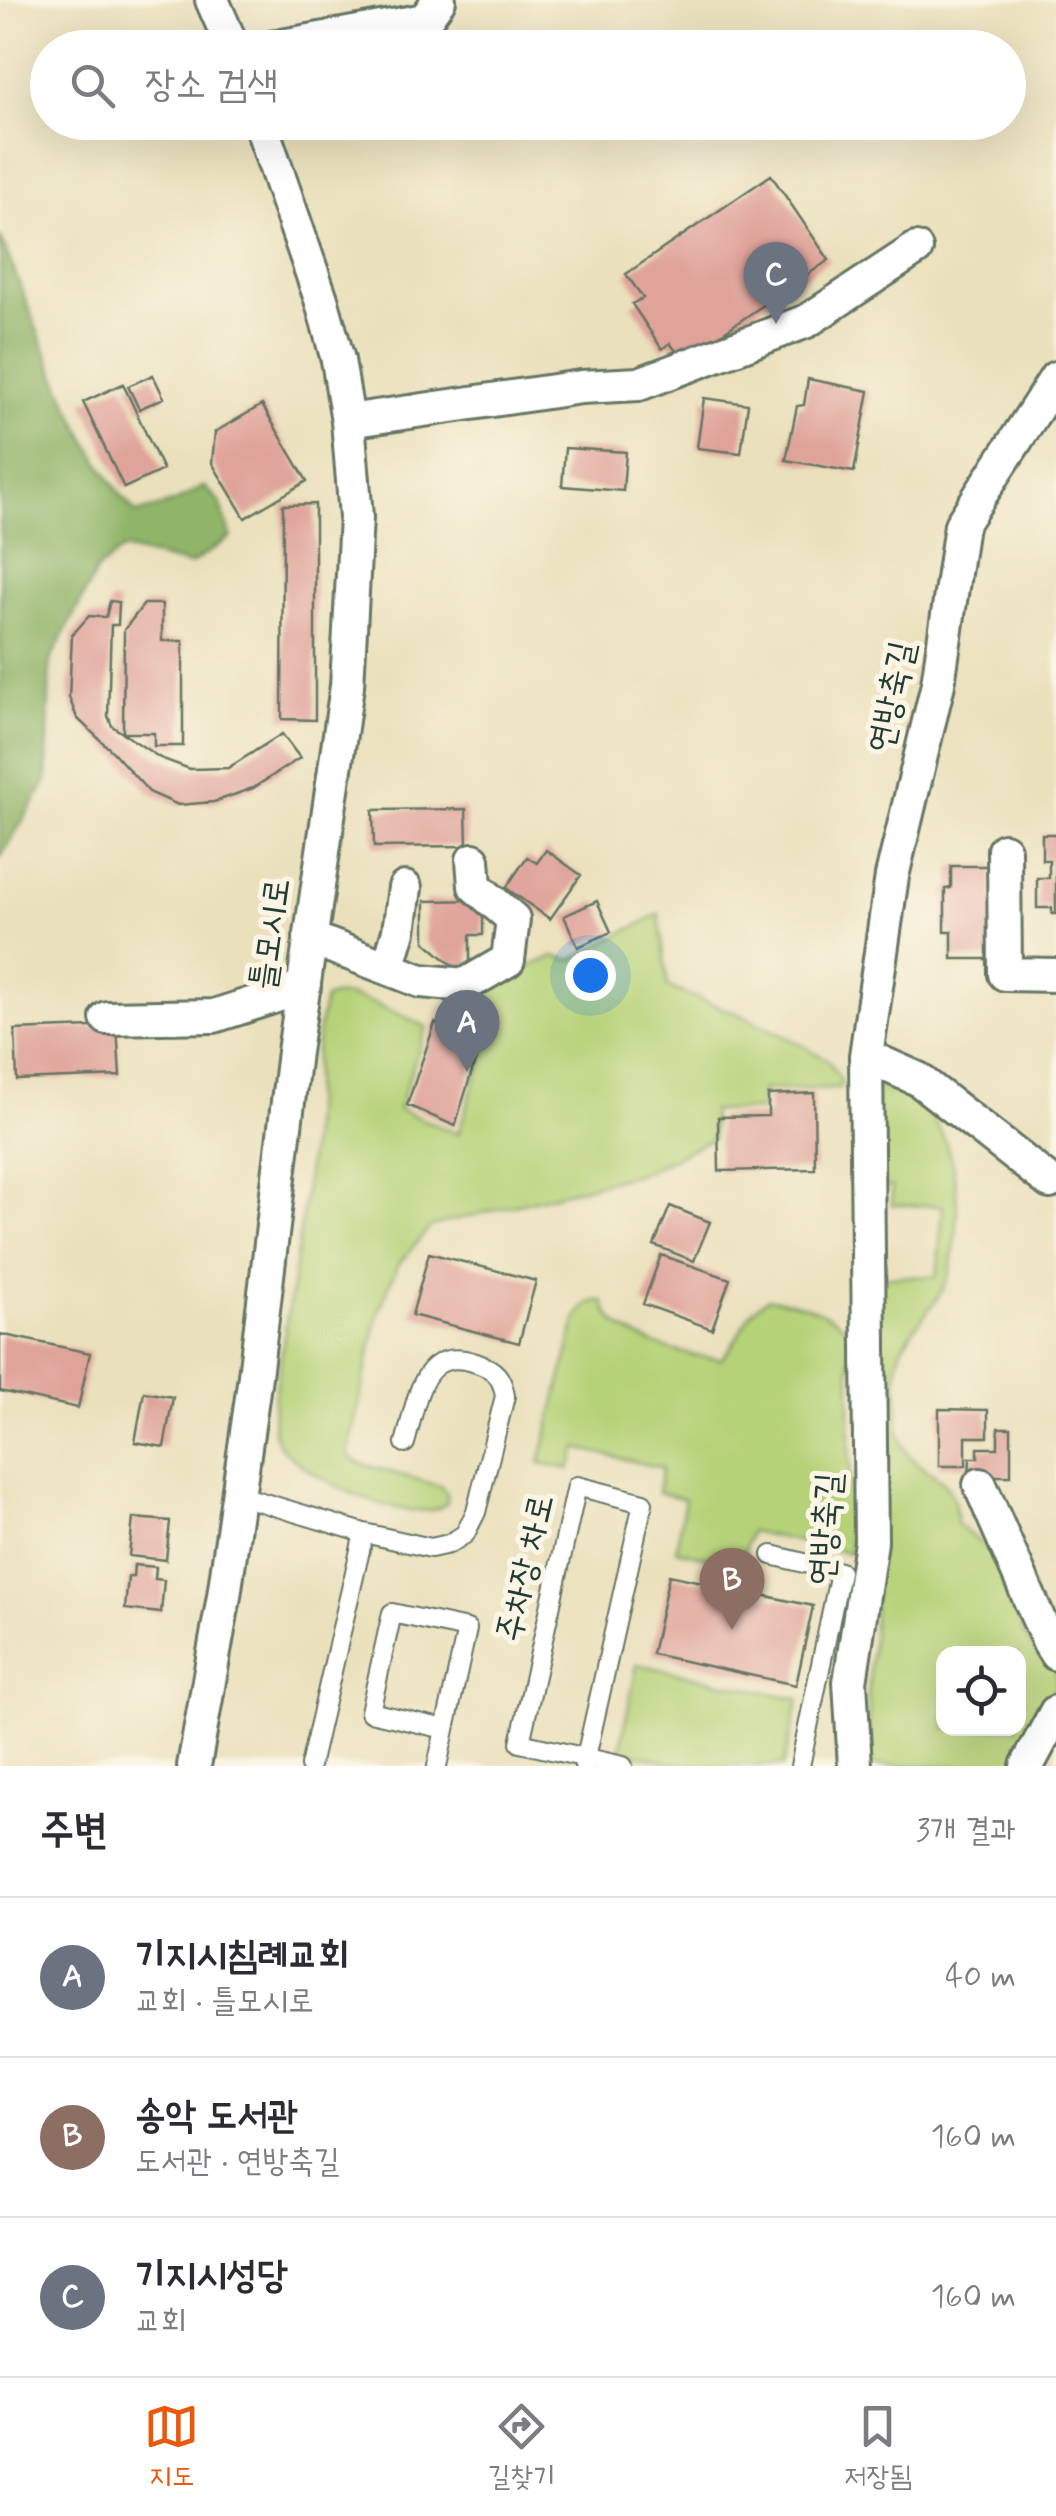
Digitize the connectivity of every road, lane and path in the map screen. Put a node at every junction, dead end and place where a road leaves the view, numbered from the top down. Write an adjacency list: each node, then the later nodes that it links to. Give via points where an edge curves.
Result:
1 (212, 0): 3 (street)
2 (439, 0): 4 (street, via 425,20)
3 (225, 30)
4 (370, 30)
5 (266, 140): 8 (street, 틀모시로, via 321,299)
6 (916, 249): 8 (street, via 808,321 640,384)
7 (1056, 378): 17 (street, 연방축길, via 961,525 938,684 892,876)
8 (348, 422): 12 (street, 틀모시로, via 356,517 346,686)
9 (1004, 850): 14 (street, via 1005,974)
10 (473, 860): 13 (street, via 474,886 513,919 508,960 464,985 421,981)
11 (405, 888): 13 (street)
12 (310, 938): 13 (street); 15 (street, 틀모시로)
13 (388, 968)
14 (1056, 974)
15 (304, 987): 16 (street, via 214,1016); 21 (street, 틀모시로)
16 (107, 1018)
17 (866, 1056): 18 (street, via 918,1079); 26 (street, 연방축길, via 872,1542 850,1682)
18 (1050, 1182)
19 (405, 1443): 22 (lane, via 430,1369 447,1358 468,1360 502,1379 505,1396 465,1534 431,1548)
20 (980, 1485): 24 (street)
21 (238, 1495): 22 (lane); 30 (street, 틀모시로)
22 (364, 1533): 31 (lane)
23 (772, 1555): 25 (lane, via 840,1572)
24 (1056, 1654)
25 (814, 1702): 26 (lane); 34 (lane)
26 (854, 1712): 35 (street, 연방축길)
27 (1056, 1712): 36 (street)
28 (446, 1729): 28 (lane, 주차장 차로, via 466,1629 392,1613 370,1712); 32 (lane, 주차장 차로)
29 (585, 1762): 29 (lane, 주차장 차로, via 643,1503 576,1486 520,1742); 33 (lane, 주차장 차로)
30 (194, 1766)
31 (310, 1766)
32 (437, 1766)
33 (623, 1766)
34 (800, 1766)
35 (855, 1766)
36 (1026, 1766)

